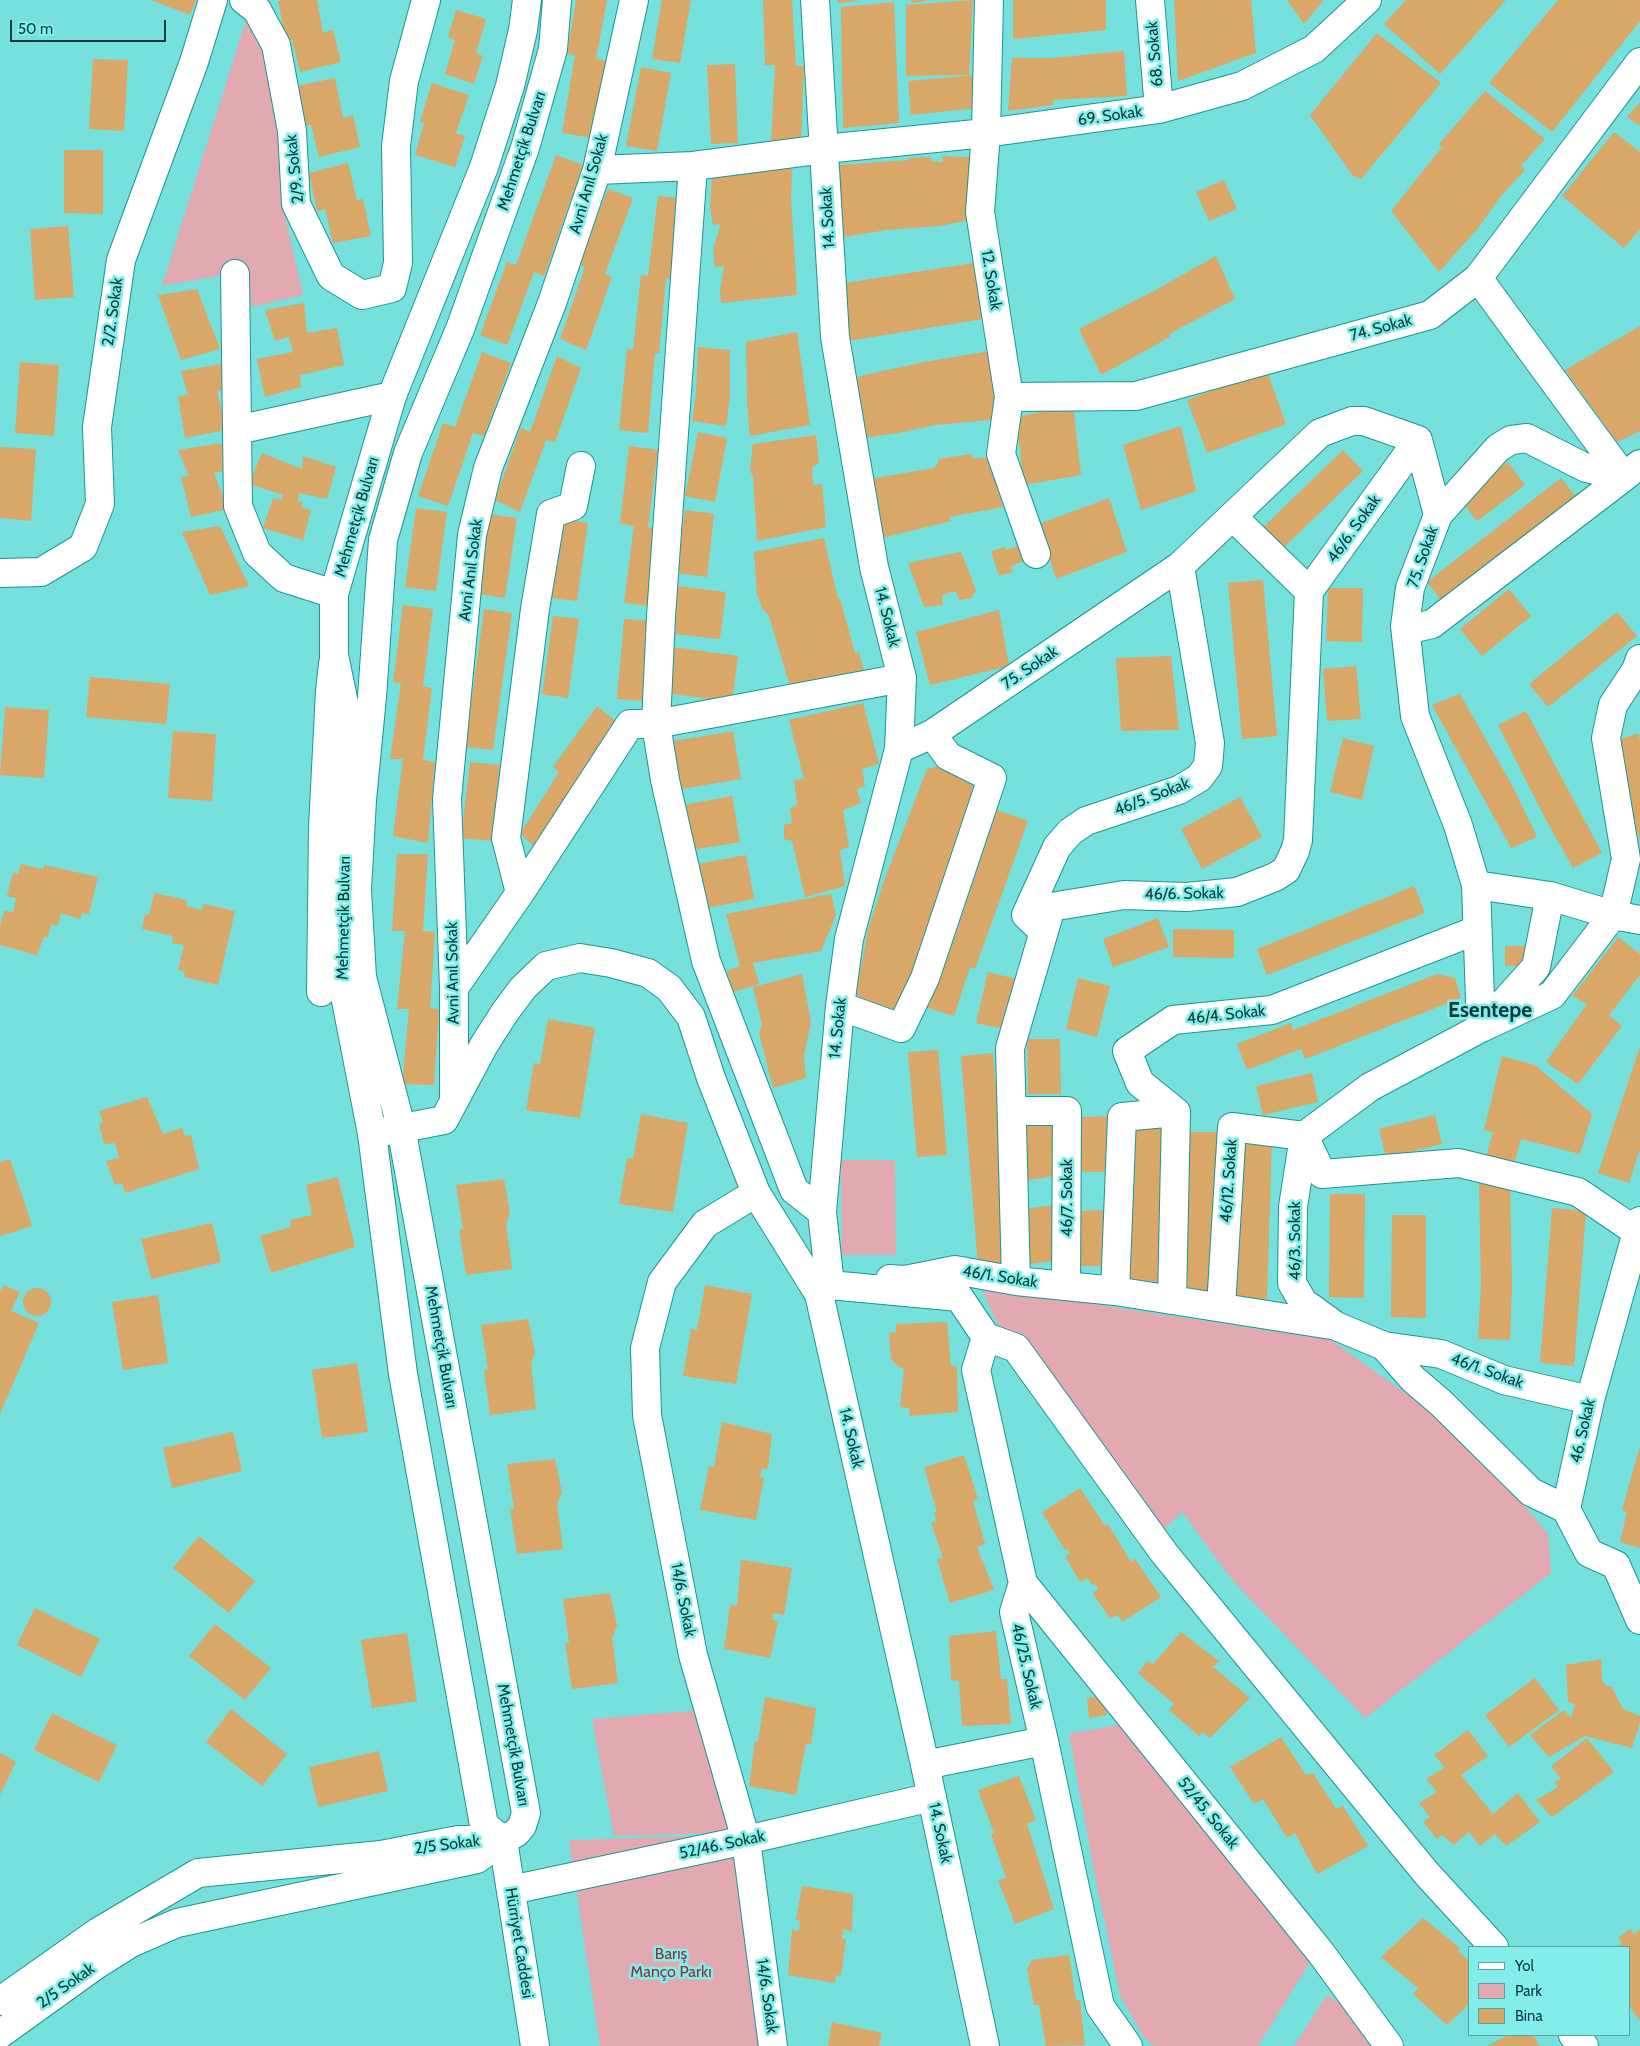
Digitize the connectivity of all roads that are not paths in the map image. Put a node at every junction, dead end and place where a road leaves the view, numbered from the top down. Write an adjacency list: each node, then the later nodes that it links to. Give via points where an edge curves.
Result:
1 (213, 0): 29 (street, 2/2. Sokak, via 194,62 121,260 97,427 100,504 83,547 40,572)
2 (244, 0): 3 (street, 2/9. Sokak, via 257,10 276,45 292,131 296,204 331,276 362,295 392,288 398,263 396,146 404,81)
3 (426, 0)
4 (527, 0): 19 (street, Mehmetçik Bulvarı, via 510,86 484,167)
5 (557, 0): 45 (street, Mehmetçik Bulvarı, via 553,49 525,148 460,329 408,453 383,540 362,800)
6 (634, 0): 16 (street, Avni Anıl Sokak)
7 (815, 0): 14 (street, 14. Sokak)
8 (988, 0): 13 (street, 12. Sokak)
9 (1150, 0): 12 (street, 68. Sokak)
10 (1367, 0): 12 (street, 69. Sokak, via 1314,49 1242,86)
11 (1640, 62): 18 (street, 74. Sokak)
12 (1159, 109): 13 (street, 69. Sokak)
13 (986, 133): 14 (street, 69. Sokak); 20 (street, 12. Sokak, via 980,212)
14 (824, 148): 15 (street, 69. Sokak); 34 (street, 14. Sokak, via 835,337 874,567)
15 (693, 166): 16 (street, 69. Sokak); 35 (street)
16 (597, 170): 46 (street, Avni Anıl Sokak, via 552,303 488,468 472,535 447,799)
17 (235, 274): 21 (street)
18 (1478, 278): 20 (street, 74. Sokak, via 1430,315 1136,396); 24 (street)
19 (392, 396): 21 (street); 31 (street, Mehmetçik Bulvarı)
20 (1009, 397): 27 (street, 12. Sokak, via 1001,454)
21 (237, 430): 31 (street, via 238,506 257,553 284,578)
22 (1418, 440): 25 (street, 75. Sokak); 26 (street, 75. Sokak, via 1364,421 1320,433); 30 (street, 46/6. Sokak)
23 (581, 466): 39 (street, via 573,506 551,514 535,609 506,838)
24 (1632, 471): 25 (street, via 1586,468 1527,438 1518,438 1498,448); 32 (street, via 1432,624)
25 (1438, 514): 32 (street, 75. Sokak, via 1410,588)
26 (1233, 517): 28 (street, 75. Sokak); 30 (street)
27 (1036, 554)
28 (1180, 566): 36 (street, 75. Sokak); 44 (street, 46/5. Sokak, via 1210,743 1208,766 1199,778 1179,790 1086,821 1070,832 1057,847 1026,916)
29 (0, 573)
30 (1309, 591): 44 (street, 46/6. Sokak, via 1298,840 1286,870 1237,892 1187,897 1124,895 1051,907)
31 (334, 594): 45 (street, Mehmetçik Bulvarı, via 334,655 347,718)
32 (1405, 626): 38 (street, 75. Sokak, via 1415,716 1458,825)
33 (1640, 659): 41 (street, via 1614,705 1606,738 1626,859)
34 (902, 678): 35 (street); 37 (street, 14. Sokak)
35 (656, 724): 39 (street, via 630,724); 56 (street, via 665,780 706,961 794,1190)
36 (932, 734): 37 (street, 75. Sokak); 47 (street, via 948,756 992,778 925,978 901,1028)
37 (899, 749): 47 (street, 14. Sokak, via 849,940)
38 (1476, 885): 40 (street); 43 (street, 75. Sokak)
39 (520, 893): 46 (street)
40 (1550, 896): 41 (street); 48 (street, via 1536,967)
41 (1613, 915): 42 (street); 48 (street, via 1552,995)
42 (1640, 920)
43 (1477, 930): 48 (street, 75. Sokak); 51 (street, 46/4. Sokak, via 1272,1010 1173,1020 1127,1050 1140,1083)
44 (1044, 932): 50 (street, 46/6. Sokak, via 1010,1048)
45 (352, 979): 52 (street, Mehmetçik Bulvarı); 53 (street, Mehmetçik Bulvarı)
46 (454, 988): 49 (street, Avni Anıl Sokak)
47 (840, 1006): 56 (street, 14. Sokak)
48 (1481, 1028): 54 (street, via 1370,1087)
49 (454, 1103): 52 (street, via 444,1120); 55 (street, via 504,1012 546,966 580,958 648,973 669,988 691,1017)
50 (1012, 1111): 58 (street, 46/6. Sokak); 60 (street, 46/7. Sokak, via 1067,1110)
51 (1176, 1112): 61 (street, via 1122,1117); 62 (street)
52 (400, 1127): 53 (street); 75 (street, Mehmetçik Bulvarı, via 526,1813 522,1826)
53 (372, 1134): 75 (street, Mehmetçik Bulvarı, via 403,1374 484,1825)
54 (1304, 1136): 57 (street, via 1322,1174 1459,1164 1578,1192); 63 (street, 46/12. Sokak, via 1232,1127); 64 (street, 46/3. Sokak, via 1293,1207 1292,1283 1303,1302)
55 (756, 1192): 59 (street); 76 (street, 14/6. Sokak, via 705,1224 662,1282 645,1348 647,1415 693,1655)
56 (822, 1212): 59 (street, 14. Sokak)
57 (1639, 1229): 67 (street, 46. Sokak)
58 (1016, 1281): 59 (street, 46/1. Sokak, via 955,1270 906,1280); 60 (street, 46/1. Sokak)
59 (826, 1284): 65 (street, via 959,1297); 73 (street, 14. Sokak)
60 (1066, 1286): 61 (street, 46/1. Sokak)
61 (1115, 1291): 62 (street, 46/1. Sokak)
62 (1172, 1300): 63 (street, 46/1. Sokak)
63 (1221, 1307): 64 (street, 46/1. Sokak)
64 (1336, 1326): 66 (street, 46/3. Sokak)
65 (986, 1337): 70 (street, 46/25. Sokak, via 976,1370); 78 (street, via 1016,1348 1164,1553 1427,1874)
66 (1384, 1346): 67 (street, 46/1. Sokak, via 1441,1354 1504,1380); 68 (street, 46/3. Sokak, via 1413,1379 1532,1492)
67 (1590, 1400): 68 (street, 46. Sokak)
68 (1566, 1509): 69 (street, via 1589,1553)
69 (1628, 1568): 71 (street)
70 (1023, 1583): 72 (street, 46/25. Sokak, via 1014,1612); 86 (street, 52/45. Sokak, via 1321,1952)
71 (1640, 1620)
72 (1044, 1741): 73 (street); 85 (street, 46/25. Sokak, via 1100,2006)
73 (925, 1765): 74 (street, 14. Sokak)
74 (932, 1797): 76 (street, 52/46. Sokak); 84 (street, 14. Sokak)
75 (503, 1840): 77 (street, Hürriyet Caddesi); 79 (street, 2/5 Sokak, via 458,1840 381,1855 198,1873 98,1932); 80 (street, 2/5 Sokak, via 477,1859 177,1923 131,1943)
76 (746, 1840): 77 (street, 52/46. Sokak); 83 (street, 14/6. Sokak)
77 (511, 1890): 82 (street, Hürriyet Caddesi)
78 (1493, 1946)
79 (0, 2001)
80 (0, 2034)
81 (1574, 2036): 87 (street)
82 (535, 2046)
83 (773, 2046)
84 (985, 2046)
85 (1128, 2046)
86 (1390, 2046)
87 (1584, 2046)

